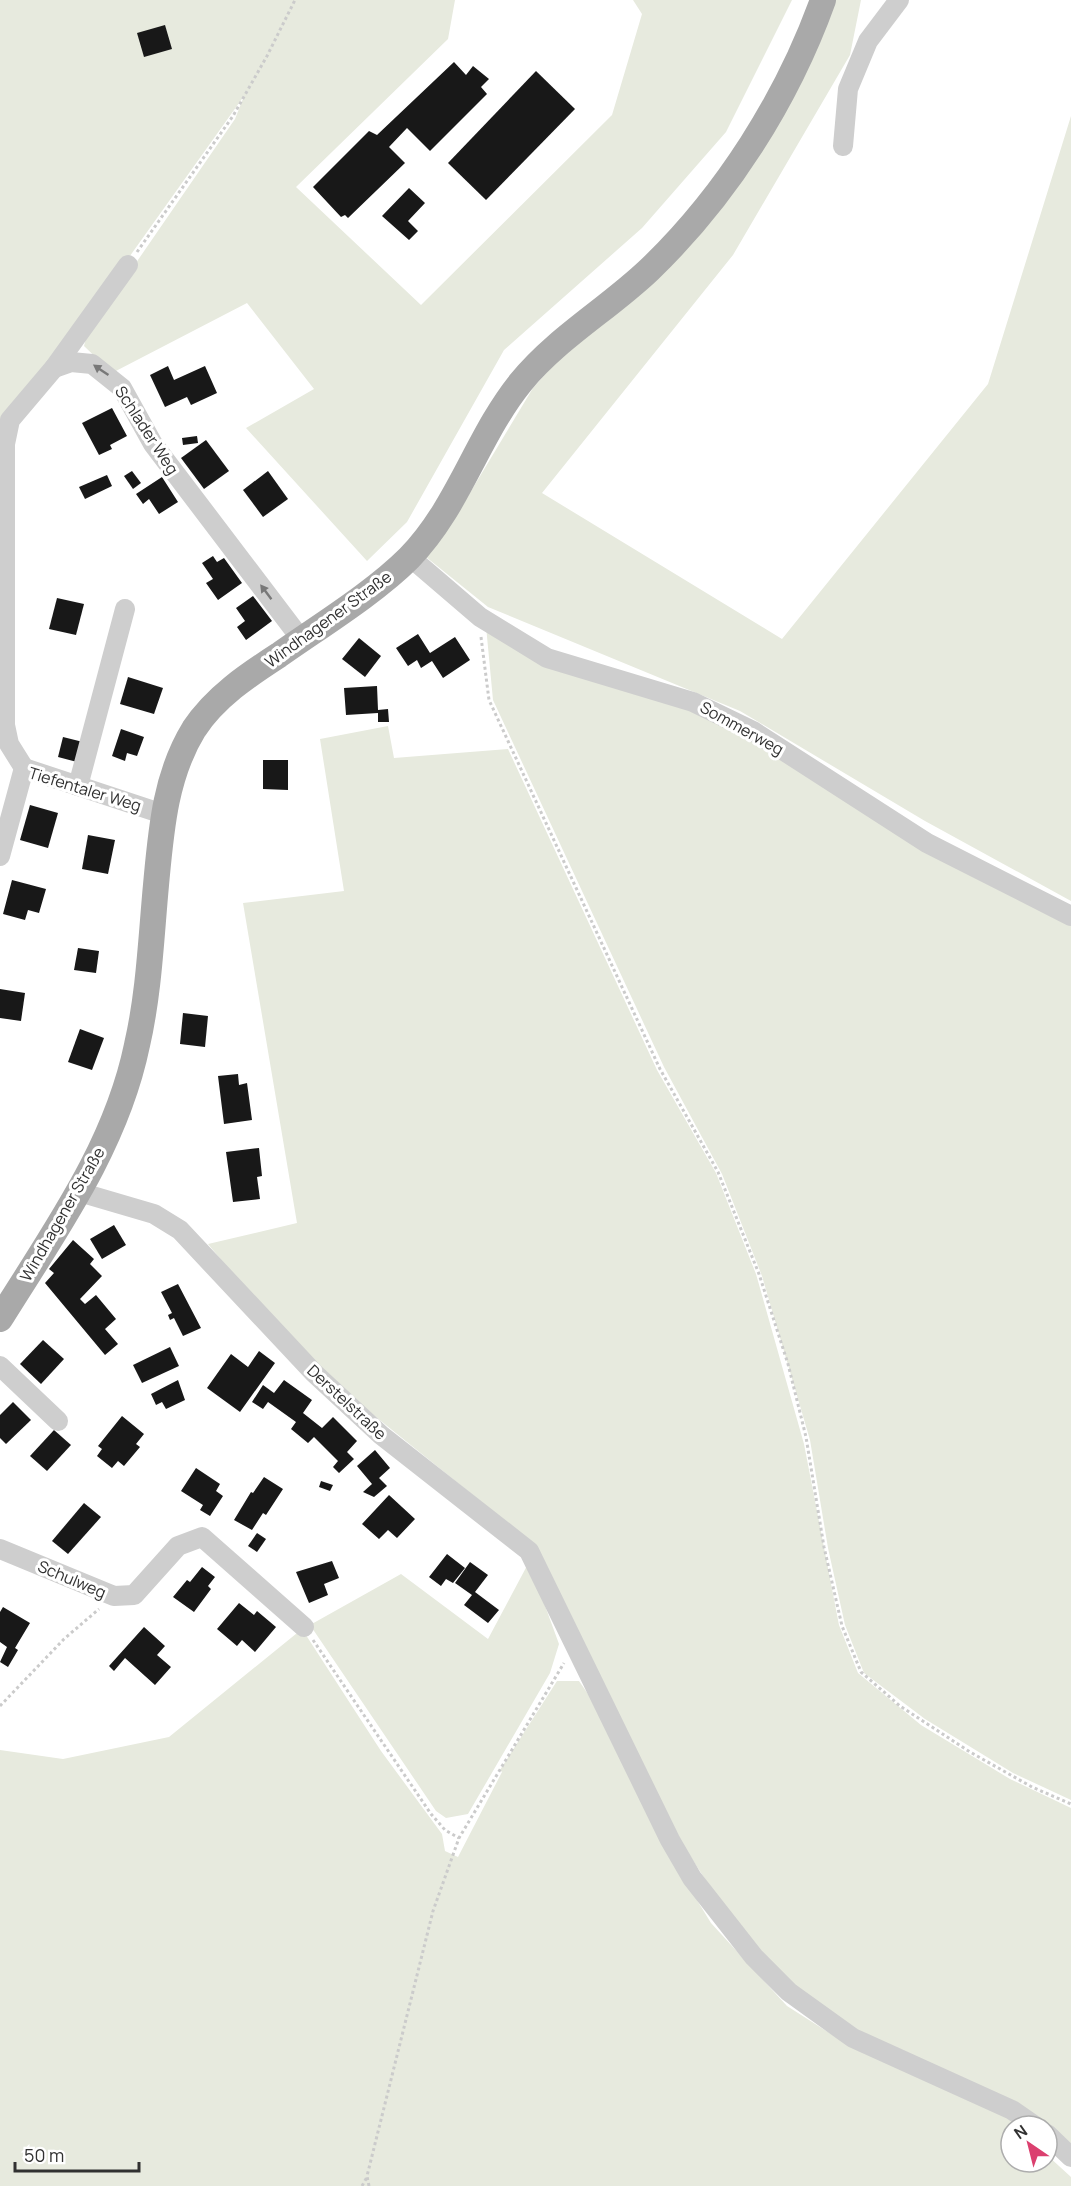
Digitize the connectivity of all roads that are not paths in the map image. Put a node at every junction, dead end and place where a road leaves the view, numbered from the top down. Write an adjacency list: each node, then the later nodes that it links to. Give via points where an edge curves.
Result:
1 (823, 0): 6 (main road, Windhagener Straße, via 788,80 754,141 726,180 650,269 548,354 518,386 449,507)
2 (899, 0): 3 (street, via 868,41 848,89)
3 (843, 146)
4 (128, 265): 5 (street)
5 (54, 368): 8 (street, Schlader Weg, one-way to 5, via 153,444 122,388 92,364 70,362); 9 (street, via 10,420 4,444 5,725 9,744)
6 (410, 557): 8 (main road, Windhagener Straße); 13 (street, Sommerweg, via 480,617 547,658 693,702 753,731 927,843)
7 (125, 609): 10 (street)
8 (301, 639): 11 (main road, Windhagener Straße, via 243,679 195,729 176,769)
9 (24, 768): 10 (street, Tiefentaler Weg); 12 (street, Tiefentaler Weg)
10 (78, 786): 11 (street, Tiefentaler Weg)
11 (163, 814): 14 (main road, Windhagener Straße, via 146,1004 136,1051 113,1122)
12 (0, 856)
13 (1071, 916)
14 (79, 1192): 15 (main road, Windhagener Straße); 20 (street, Derstelstraße, via 154,1214 180,1230 252,1310 364,1419 529,1551 692,1878 754,1957 789,1992 853,2038)
15 (0, 1318)
16 (0, 1366): 17 (street)
17 (58, 1421)
18 (0, 1549): 19 (street, Schulweg, via 114,1596 134,1596 178,1546 202,1537)
19 (304, 1628)
20 (1018, 2114)
21 (1059, 2146): 22 (street)
22 (1071, 2157)

